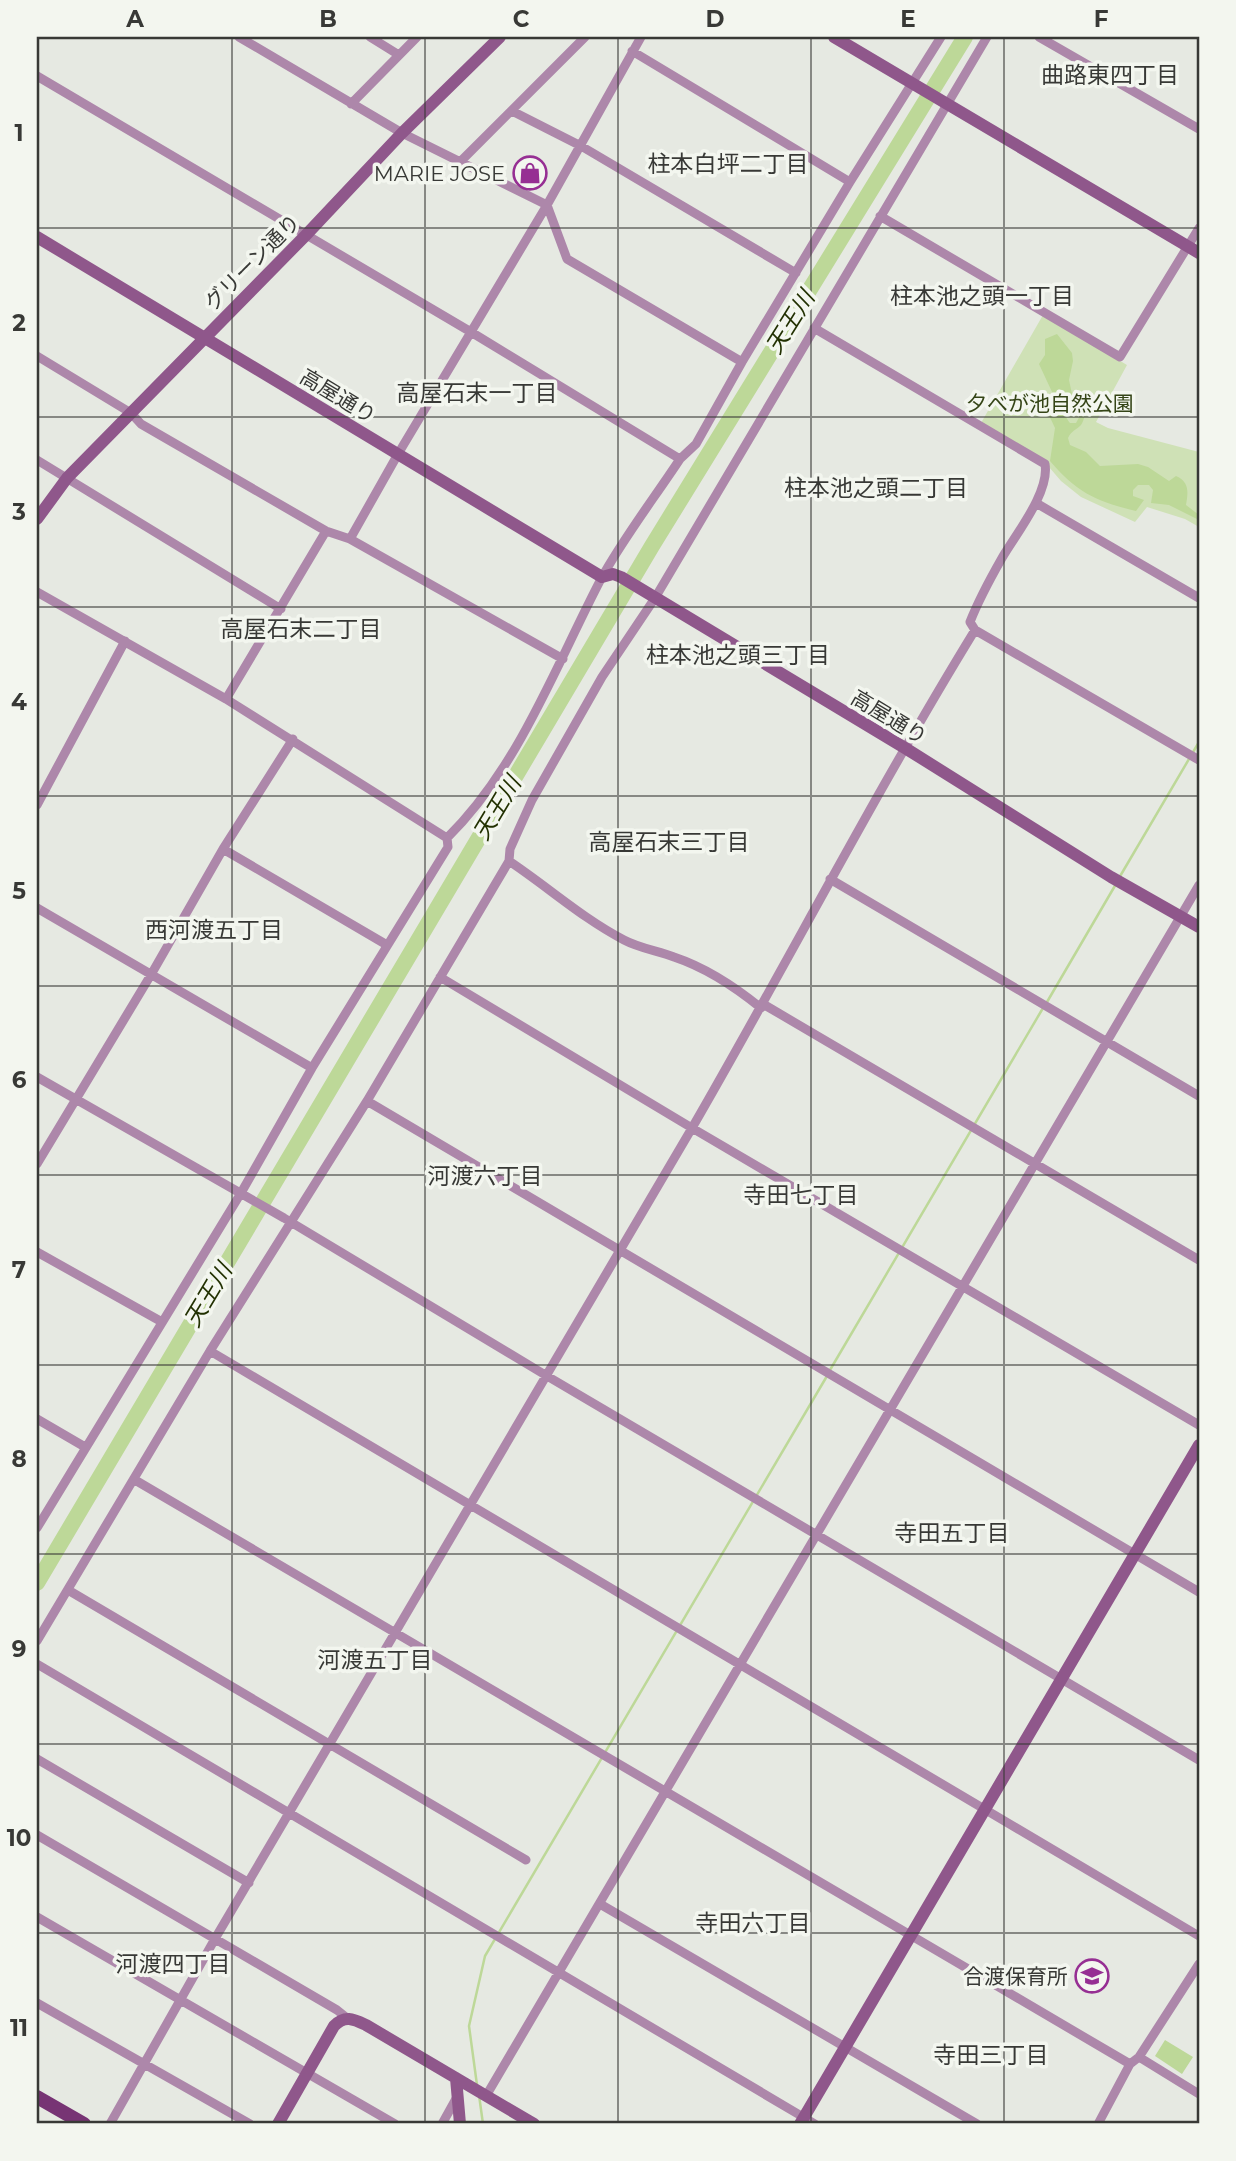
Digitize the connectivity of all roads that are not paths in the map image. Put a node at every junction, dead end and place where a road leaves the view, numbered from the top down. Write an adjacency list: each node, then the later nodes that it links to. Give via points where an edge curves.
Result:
1 (239, 37): 15 (street)
2 (370, 37): 12 (street)
3 (417, 37): 12 (street)
4 (500, 37): 19 (street, グリーン通り)
5 (584, 37): 17 (street)
6 (641, 37): 11 (street)
7 (834, 37): 14 (street)
8 (941, 37): 14 (street)
9 (987, 37): 16 (street)
10 (1040, 37): 18 (street)
11 (632, 51): 20 (street); 22 (street)
12 (399, 55): 15 (street)
13 (37, 76): 26 (street)
14 (915, 84): 16 (street); 22 (street)
15 (351, 103): 19 (street)
16 (945, 103): 24 (street); 28 (street)
17 (512, 111): 20 (street); 21 (street)
18 (1199, 129)
19 (402, 132): 21 (street); 26 (street, グリーン通り)
20 (581, 146): 23 (street); 30 (street)
21 (460, 162): 23 (street)
22 (850, 182): 30 (street)
23 (547, 205): 32 (street); 35 (street, via 567,259)
24 (880, 216): 28 (street, via 1121,357); 31 (street)
25 (1199, 228): 28 (street)
26 (306, 235): 32 (street); 33 (street, グリーン通り)
27 (37, 237): 33 (street, 高屋通り)
28 (1187, 246): 29 (street)
29 (1199, 253)
30 (796, 273): 35 (street)
31 (814, 328): 41 (street, via 1045,460); 47 (street)
32 (471, 332): 37 (street); 38 (street)
33 (204, 338): 36 (street, グリーン通り); 37 (street, 高屋通り)
34 (37, 356): 36 (street)
35 (742, 362): 38 (street, via 696,444)
36 (131, 413): 40 (street, グリーン通り); 43 (street, via 141,424)
37 (398, 454): 44 (street); 45 (street, 高屋通り)
38 (680, 459): 45 (street)
39 (37, 460): 40 (street)
40 (67, 478): 42 (street, グリーン通り); 49 (street)
41 (1036, 503): 48 (street); 50 (street, via 977,603 970,622)
42 (37, 519)
43 (326, 531): 44 (street); 49 (street)
44 (350, 539): 52 (street)
45 (602, 577): 47 (street, 高屋通り, via 613,573); 52 (street)
46 (37, 592): 51 (street)
47 (651, 595): 55 (street, 高屋通り); 60 (street, via 532,800)
48 (1199, 598)
49 (281, 609): 53 (street)
50 (975, 630): 55 (street); 56 (street)
51 (125, 641): 53 (street); 57 (street)
52 (563, 659): 58 (street, via 485,795)
53 (226, 699): 54 (street)
54 (293, 739): 58 (street); 59 (street)
55 (905, 748): 61 (street); 64 (street, 高屋通り)
56 (1198, 759)
57 (37, 805)
58 (447, 838): 66 (street, via 448,846)
59 (223, 849): 66 (street); 67 (street)
60 (509, 861): 68 (street); 69 (street, via 572,909 626,941 720,977)
61 (830, 879): 69 (street); 70 (street)
62 (1199, 885): 64 (street)
63 (37, 908): 67 (street)
64 (1181, 916): 65 (street, 高屋通り); 70 (street)
65 (1199, 927)
66 (387, 945): 71 (street)
67 (152, 973): 71 (street); 74 (street)
68 (440, 976): 75 (street); 76 (street)
69 (762, 1006): 76 (street); 77 (street)
70 (1107, 1041): 73 (street); 77 (street)
71 (312, 1068): 79 (street)
72 (37, 1077): 74 (street)
73 (1199, 1096)
74 (75, 1100): 78 (street); 79 (street)
75 (367, 1101): 80 (street); 81 (street)
76 (692, 1128): 81 (street); 84 (street)
77 (1035, 1163): 83 (street); 84 (street)
78 (37, 1164)
79 (244, 1195): 80 (street); 85 (street)
80 (287, 1220): 86 (street); 87 (street)
81 (620, 1251): 87 (street); 88 (street)
82 (37, 1252): 85 (street)
83 (1199, 1260)
84 (962, 1285): 88 (street); 90 (street)
85 (162, 1322): 92 (street)
86 (210, 1351): 93 (street); 94 (street)
87 (547, 1376): 94 (street); 96 (street)
88 (890, 1409): 96 (street); 97 (street)
89 (37, 1419): 92 (street)
90 (1199, 1425)
91 (1199, 1445): 97 (street)
92 (85, 1447): 95 (street)
93 (135, 1480): 98 (street); 100 (street)
94 (470, 1506): 100 (street); 103 (street)
95 (37, 1528)
96 (817, 1536): 103 (street); 104 (street)
97 (1135, 1554): 99 (street); 104 (street)
98 (68, 1590): 101 (street); 105 (street)
99 (1199, 1591)
100 (395, 1632): 105 (street); 108 (street)
101 (37, 1641)
102 (37, 1664): 110 (street)
103 (740, 1666): 108 (street); 109 (street)
104 (1061, 1679): 107 (street); 109 (street)
105 (330, 1745): 110 (street); 112 (street)
106 (37, 1759): 113 (street)
107 (1199, 1760)
108 (666, 1793): 114 (street); 116 (street)
109 (986, 1810): 116 (street); 117 (street)
110 (290, 1813): 113 (street); 120 (street)
111 (37, 1835): 118 (street)
112 (526, 1860)
113 (249, 1883): 118 (street)
114 (600, 1903): 120 (street); 124 (street)
115 (37, 1917): 121 (street)
116 (910, 1936): 124 (street); 127 (street)
117 (1199, 1936)
118 (216, 1937): 121 (street); 123 (street)
119 (1199, 1964): 125 (street)
120 (559, 1973): 131 (street); 135 (street)
121 (179, 2001): 126 (street); 128 (street)
122 (37, 2003): 126 (street)
123 (347, 2018): 128 (street, via 334,2026); 129 (street)
124 (845, 2048): 135 (street); 145 (street)
125 (1139, 2057): 127 (street); 130 (street)
126 (143, 2064): 138 (street); 139 (street)
127 (1130, 2064): 146 (street)
128 (307, 2073): 140 (street); 141 (street)
129 (460, 2081): 131 (street); 133 (street)
130 (1199, 2094)
131 (485, 2096): 144 (street)
132 (37, 2097): 137 (main road)
133 (457, 2097): 142 (street); 143 (street)
134 (37, 2108): 136 (main road)
135 (807, 2122)
136 (65, 2124)
137 (84, 2124)
138 (110, 2124)
139 (250, 2124)
140 (278, 2124)
141 (395, 2124)
142 (442, 2124)
143 (460, 2124)
144 (534, 2124)
145 (977, 2124)
146 (1098, 2124)

